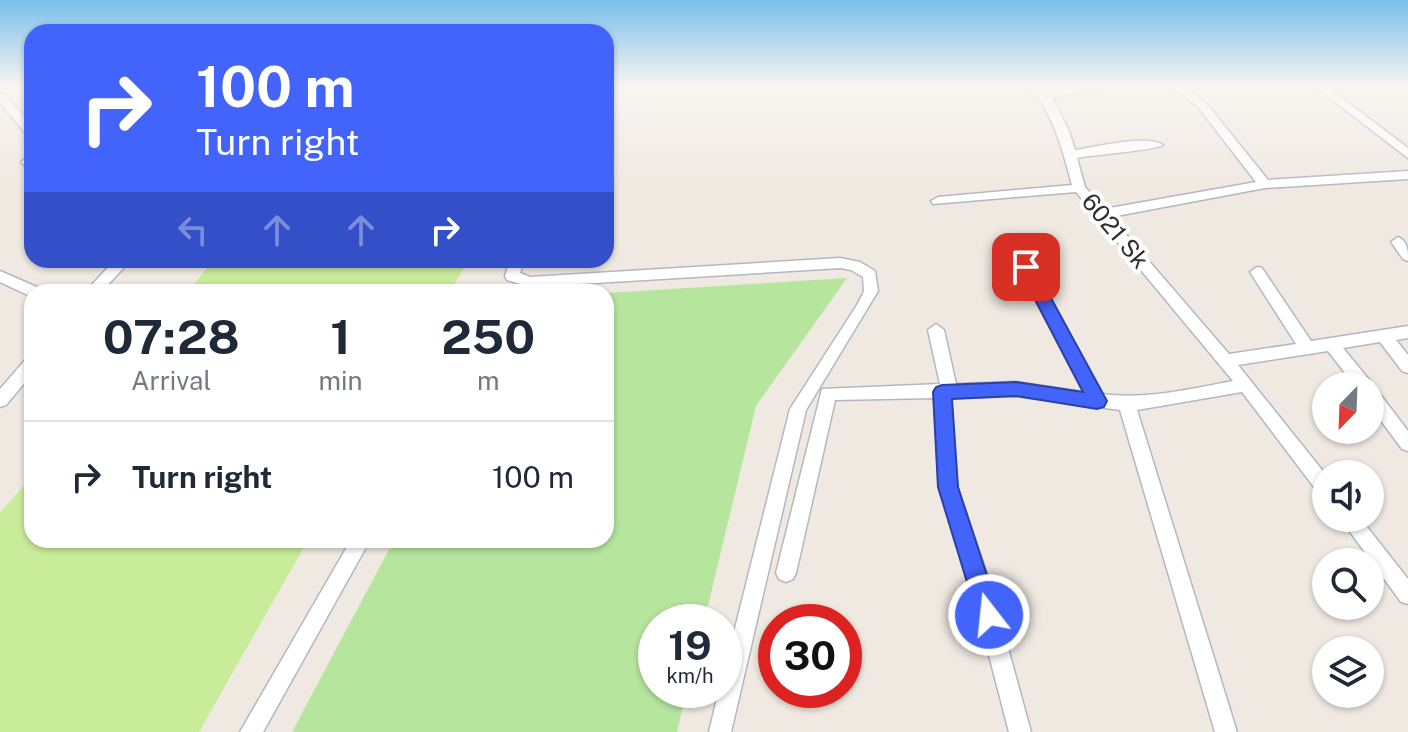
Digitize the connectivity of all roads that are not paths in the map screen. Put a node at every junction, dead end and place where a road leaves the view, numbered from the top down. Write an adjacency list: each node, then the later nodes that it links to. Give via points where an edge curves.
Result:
1 (1057, 120): 6 (street, 6021 Sk)
2 (1214, 120): 8 (street)
3 (1364, 120): 5 (street)
4 (1157, 145): 6 (street)
5 (1408, 154)
6 (1070, 155): 9 (street, 6021 Sk)
7 (1408, 175): 8 (street)
8 (1265, 184): 11 (street)
9 (1079, 188): 10 (street); 11 (street, 6021 Sk)
10 (938, 201)
11 (1103, 214): 26 (street, 6021 Sk)
12 (1398, 242): 13 (street)
13 (1408, 256)
14 (1026, 267): 33 (street)
15 (116, 268): 19 (street)
16 (515, 268): 43 (street, via 530,282 840,263 870,275 871,291 863,307 798,409)
17 (1257, 272): 25 (street)
18 (0, 276): 20 (street)
19 (100, 284)
20 (24, 287)
21 (936, 330): 31 (street)
22 (1408, 332): 23 (street)
23 (1384, 336): 24 (street); 27 (street)
24 (1332, 345): 25 (street); 29 (street)
25 (1307, 348): 26 (street)
26 (1225, 361): 30 (street, 6021 Sk)
27 (1408, 367)
28 (24, 372): 32 (street)
29 (1353, 372)
30 (1246, 385): 34 (street); 37 (street, 6021 Sk)
31 (946, 392): 33 (street, via 1016,389); 40 (street, via 828,394); 44 (street, via 948,487)
32 (0, 400)
33 (1097, 401): 34 (street)
34 (1127, 404): 45 (street)
35 (1384, 412): 36 (street)
36 (1408, 444)
37 (1312, 471)
38 (1360, 532): 41 (street)
39 (356, 548): 42 (street)
40 (786, 573)
41 (1408, 595)
42 (251, 732)
43 (720, 732)
44 (1020, 732)
45 (1226, 732)

